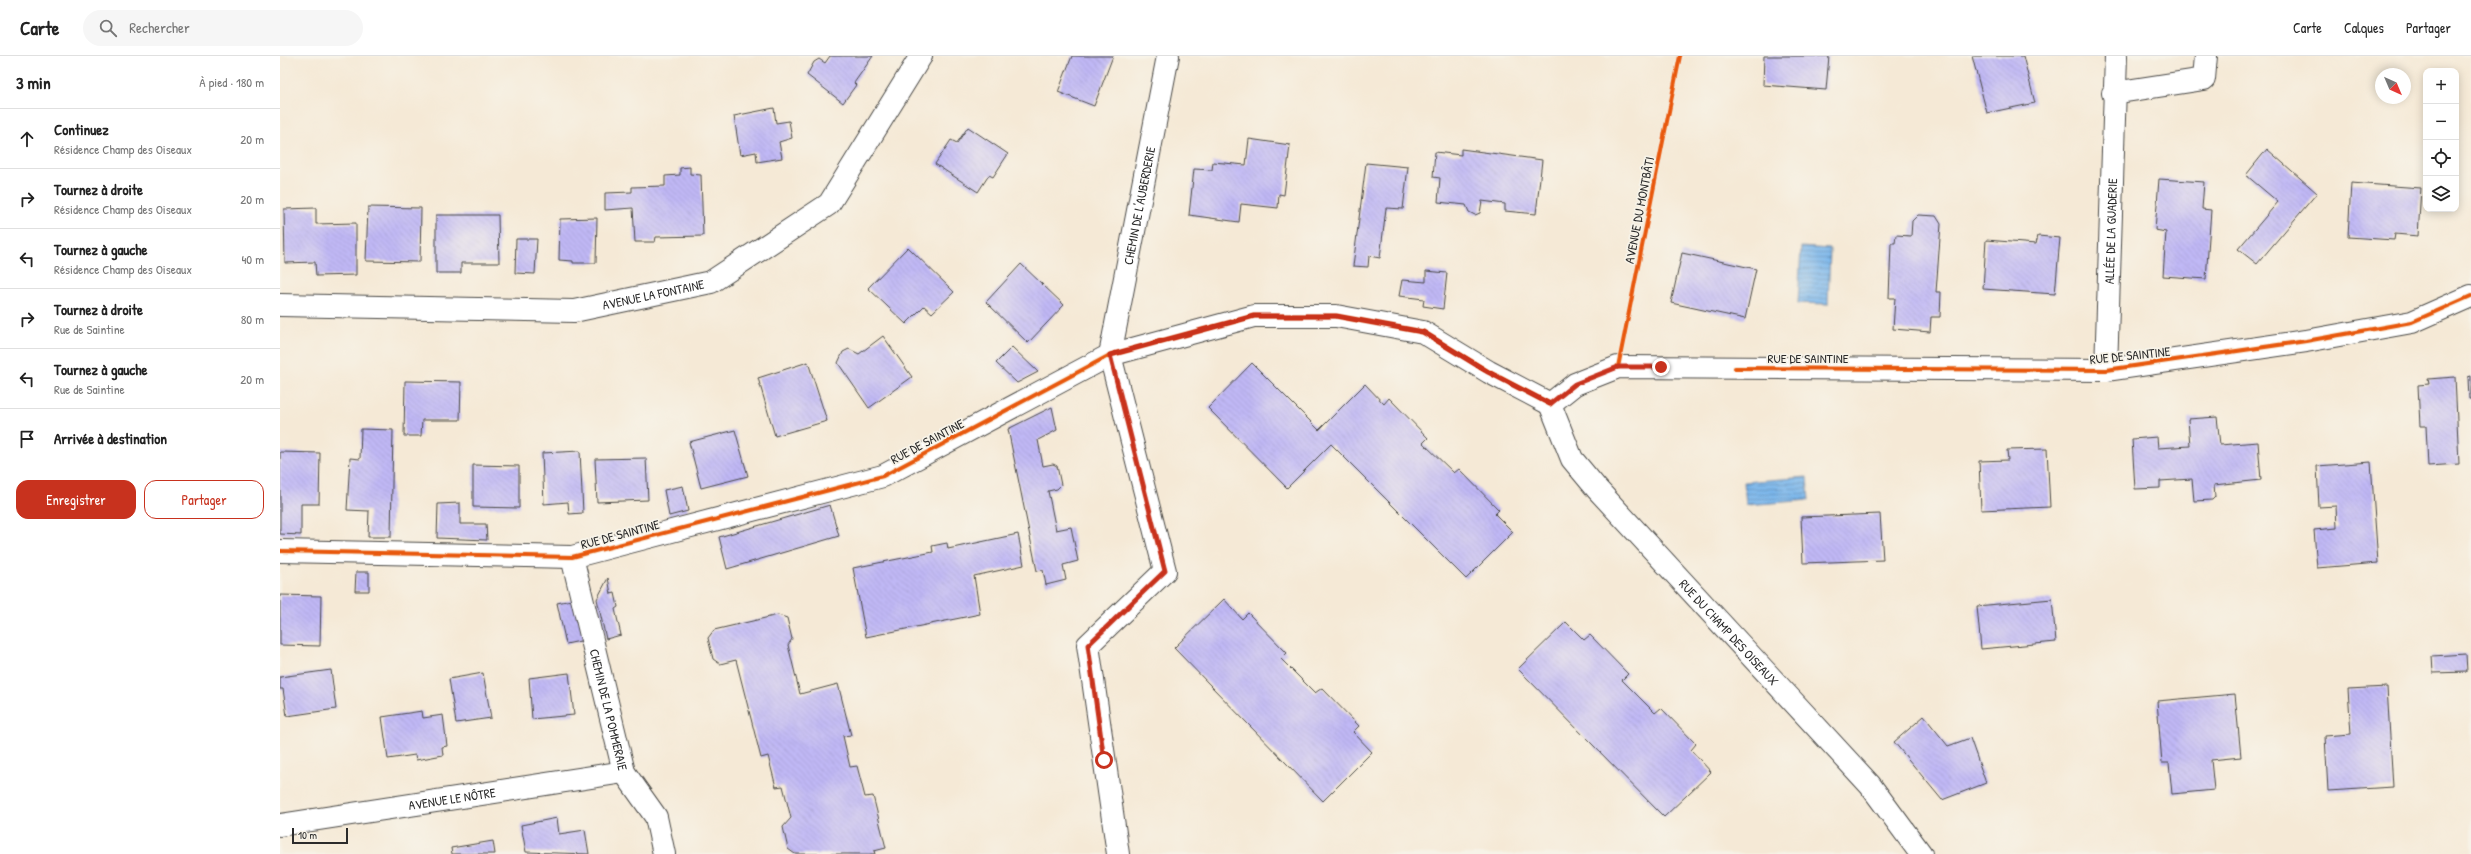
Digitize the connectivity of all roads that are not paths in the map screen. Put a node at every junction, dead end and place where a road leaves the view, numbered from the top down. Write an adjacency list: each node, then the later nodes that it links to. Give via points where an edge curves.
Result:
1 (921, 56): 7 (street, AVENUE LA FONTAINE, via 829,204 711,282 574,311)
2 (1168, 56): 8 (street, CHEMIN DE L'AUBERDERIE)
3 (2116, 56): 5 (street, ALLÉE DE LA GUADERIE)
4 (2206, 56): 5 (street, via 2204,79)
5 (2113, 93): 9 (street, ALLÉE DE LA GUADERIE)
6 (2471, 296): 9 (street, RUE DE SAINTINE, via 2412,322 2306,341)
7 (280, 305)
8 (1110, 355): 10 (street, RUE DE SAINTINE, via 1254,316 1336,316 1423,332 1488,372); 12 (street, RUE DE SAINTINE, via 883,476); 16 (street, via 1165,571 1088,645)
9 (2106, 370): 10 (street, RUE DE SAINTINE, via 1618,367 1575,384)
10 (1550, 404): 17 (street, RUE DU CHAMP DES OISEAUX, via 1572,459 1870,785)
11 (280, 551): 12 (street, RUE DE SAINTINE)
12 (572, 557): 13 (street, CHEMIN DE LA POMMERAIE)
13 (624, 772): 14 (street, AVENUE LE NÔTRE); 15 (street, CHEMIN DE LA POMMERAIE, via 656,817)
14 (280, 825)
15 (664, 854)
16 (1118, 854)
17 (1921, 854)

